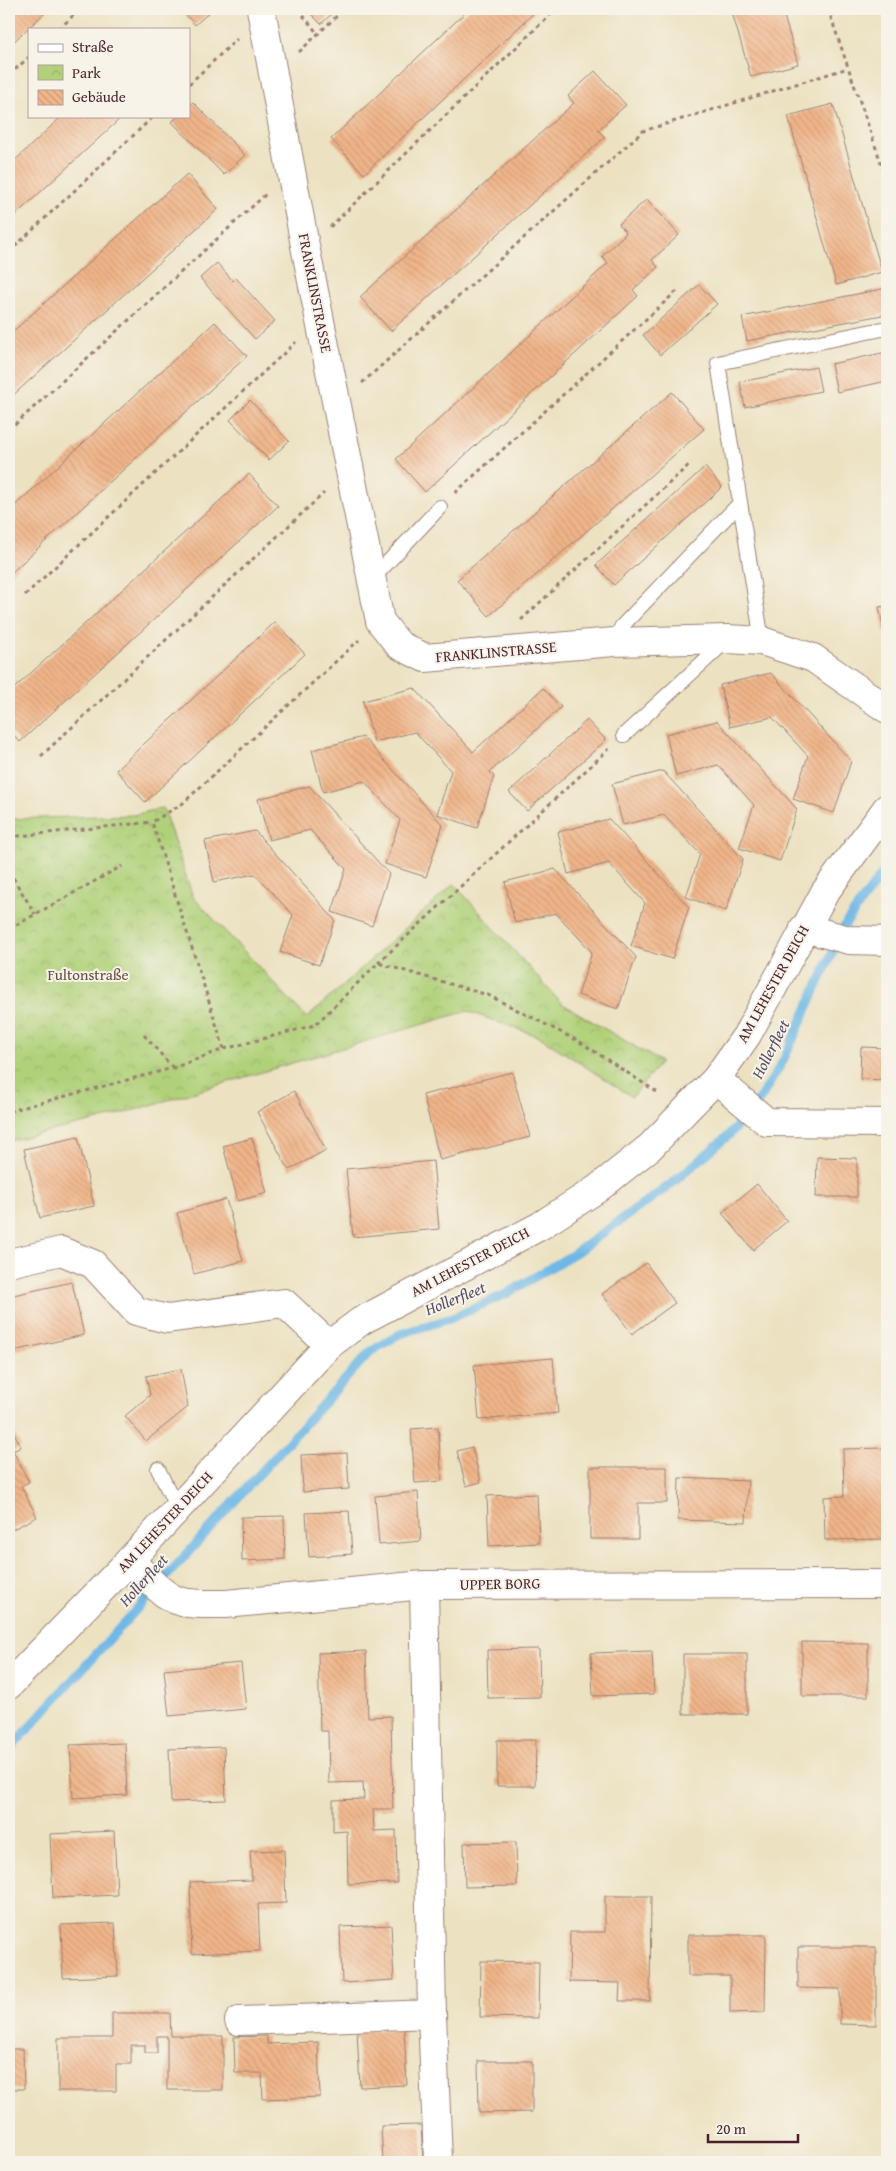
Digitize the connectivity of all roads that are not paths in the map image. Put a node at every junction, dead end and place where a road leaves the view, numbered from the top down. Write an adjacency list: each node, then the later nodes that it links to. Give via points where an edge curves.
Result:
1 (265, 11): 5 (street, FRANKLINSTRASSE, via 306,251)
2 (887, 328): 3 (lane, via 718,364)
3 (739, 504): 7 (lane, via 622,626); 8 (lane)
4 (440, 508): 5 (lane)
5 (373, 578): 7 (street, FRANKLINSTRASSE, via 380,622 399,645 426,658)
6 (728, 639): 7 (street, FRANKLINSTRASSE); 8 (street, FRANKLINSTRASSE); 10 (lane)
7 (614, 642)
8 (762, 642): 9 (street, FRANKLINSTRASSE, via 813,658)
9 (880, 703)
10 (624, 735)
11 (887, 808): 12 (street, AM LEHESTER DEICH, via 825,892)
12 (828, 935): 13 (street); 14 (street, AM LEHESTER DEICH, via 747,1035)
13 (887, 941)
14 (716, 1080): 15 (street, via 767,1122); 17 (street, AM LEHESTER DEICH, via 650,1147 597,1189 540,1226 361,1320)
15 (887, 1123)
16 (9, 1263): 17 (street, via 61,1251 93,1264 136,1311 167,1319 284,1303)
17 (330, 1345): 19 (street, AM LEHESTER DEICH)
18 (158, 1469): 19 (lane)
19 (177, 1508): 20 (street, AM LEHESTER DEICH)
20 (130, 1560): 22 (street, UPPER BORG, via 158,1587 180,1602 226,1604); 23 (street, AM LEHESTER DEICH)
21 (887, 1584): 22 (street, UPPER BORG)
22 (424, 1585): 24 (street)
23 (9, 1685)
24 (432, 2014): 25 (street); 26 (street)
25 (239, 2021)
26 (438, 2161)

